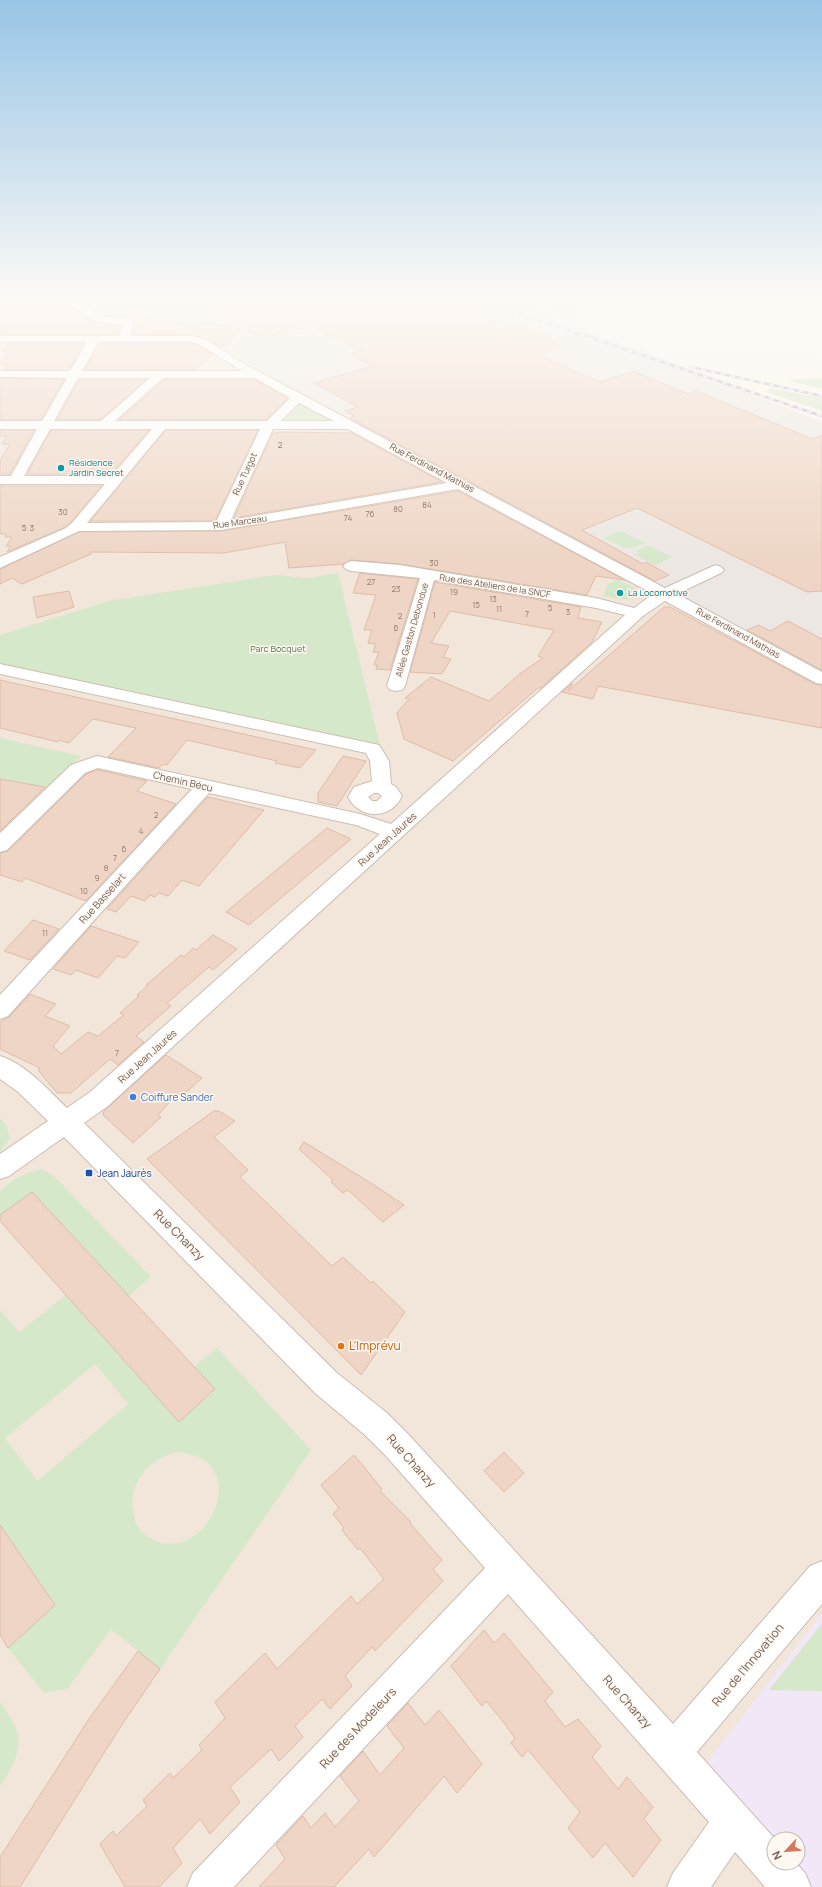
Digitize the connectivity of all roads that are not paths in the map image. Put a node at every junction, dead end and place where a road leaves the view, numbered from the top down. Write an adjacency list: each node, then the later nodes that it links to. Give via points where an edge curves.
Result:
1 (65, 390): 7 (street)
2 (143, 390): 8 (street)
3 (285, 390): 4 (street)
4 (298, 397): 5 (street, Rue Turgot); 10 (street)
5 (271, 424): 9 (street, Rue Ferdinand Mathias); 10 (street, Rue Ferdinand Mathias); 15 (street, Rue Turgot, via 265,430)
6 (0, 425): 7 (street, Rue Ferdinand Mathias)
7 (46, 425): 8 (street, Rue Ferdinand Mathias); 12 (street)
8 (104, 425): 9 (street, Rue Ferdinand Mathias)
9 (161, 426): 13 (street)
10 (353, 426): 14 (street, Rue Ferdinand Mathias)
11 (0, 480): 12 (street)
12 (15, 480): 13 (street)
13 (115, 480): 16 (street)
14 (462, 484): 15 (street, Rue Marceau); 21 (street, Rue Ferdinand Mathias)
15 (221, 526): 16 (street, Rue Marceau)
16 (76, 527): 17 (street, Rue Marceau)
17 (0, 563)
18 (351, 566): 20 (street, Rue des Ateliers de la SNCF)
19 (716, 570): 21 (street, Rue Jean Jaurès)
20 (428, 575): 22 (street, Rue des Ateliers de la SNCF, via 596,603); 25 (street, Allée Gaston Debondue)
21 (665, 594): 22 (street, Rue Jean Jaurès); 24 (street, Rue Ferdinand Mathias)
22 (637, 613): 28 (street, Rue Jean Jaurès)
23 (0, 669): 27 (street, via 372,749 380,761)
24 (822, 679)
25 (396, 686)
26 (205, 786): 28 (street, Chemin Bécu, via 372,823); 29 (street, Chemin Bécu, via 102,763 90,763 78,769); 30 (street, Rue Basselart)
27 (381, 787)
28 (395, 832): 32 (street, Rue Jean Jaurès, via 100,1099)
29 (0, 845)
30 (0, 1010)
31 (0, 1066): 32 (street, Rue Chanzy, via 26,1084)
32 (67, 1123): 33 (street, Rue Jean Jaurès); 34 (street, Rue Chanzy, via 326,1383 376,1424)
33 (0, 1168)
34 (508, 1570): 36 (street, Rue Chanzy); 38 (street, Rue des Modeleurs)
35 (822, 1578): 36 (street, Rue de l'Innovation)
36 (673, 1752): 37 (street, Rue Chanzy)
37 (733, 1822): 39 (street); 40 (street, Rue Chanzy)
38 (207, 1887)
39 (687, 1887)
40 (791, 1887)

